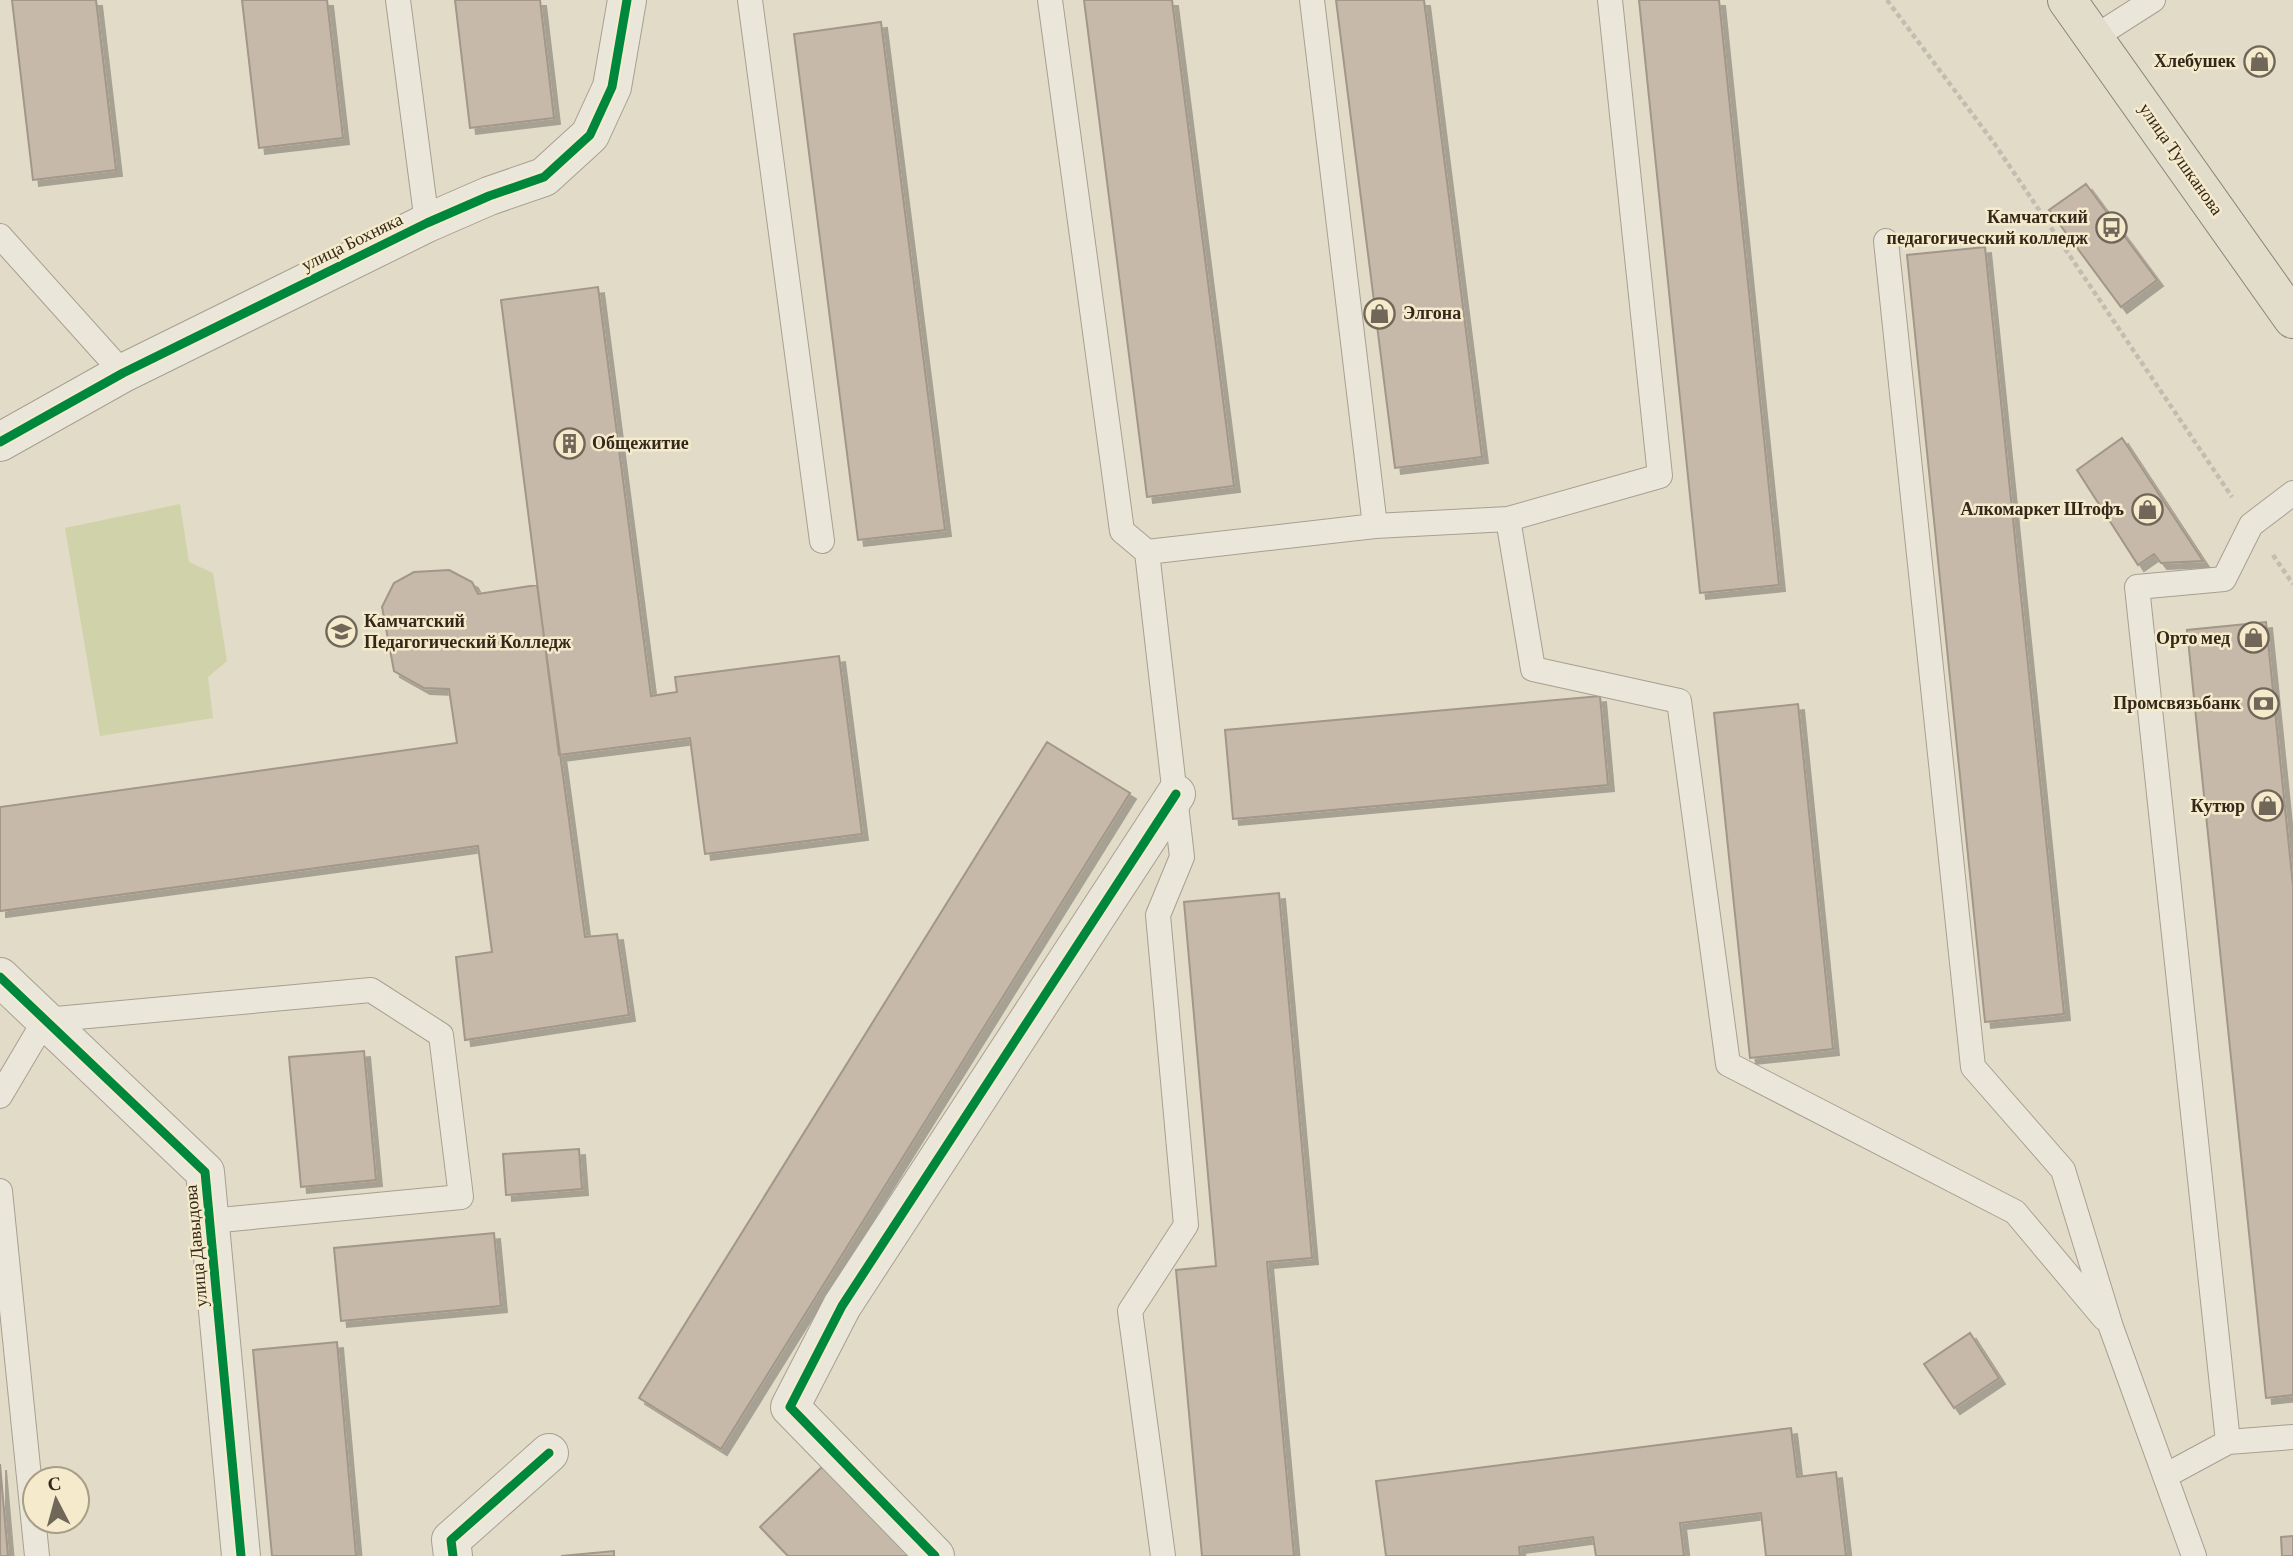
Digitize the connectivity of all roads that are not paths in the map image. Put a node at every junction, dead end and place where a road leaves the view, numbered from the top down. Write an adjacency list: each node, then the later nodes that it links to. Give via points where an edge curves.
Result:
1 (398, 0): 10 (lane)
2 (627, 0): 10 (street, улица Бохняка, via 612,87 590,135 544,177)
3 (750, 0): 19 (lane)
4 (1050, 0): 20 (lane, via 1122,531)
5 (1312, 0): 18 (lane)
6 (1611, 0): 17 (lane, via 1660,476)
7 (2067, 0): 9 (main road, улица Тушканова)
8 (2153, 0): 9 (lane)
9 (2095, 37): 13 (main road, улица Тушканова)
10 (427, 223): 14 (street, улица Бохняка)
11 (0, 236): 14 (lane)
12 (1886, 241): 27 (lane, via 1973,1067 2063,1170)
13 (2293, 318)
14 (123, 373): 15 (street, улица Бохняка)
15 (0, 442)
16 (2293, 493): 29 (lane, via 2251,525 2224,579 2137,587)
17 (1508, 519): 18 (lane); 27 (lane, via 1533,669 1679,701 1728,1064 2015,1212)
18 (1376, 526): 20 (lane)
19 (822, 541)
20 (1147, 552): 21 (lane)
21 (1176, 794): 35 (street, via 842,1306 790,1407); 36 (lane, via 1182,857 1158,915 1186,1225 1130,1311)
22 (0, 977): 23 (street, улица Давыдова)
23 (46, 1020): 24 (lane); 26 (street, улица Давыдова, via 205,1172); 26 (lane, via 371,990 441,1035 461,1197)
24 (0, 1097)
25 (0, 1191): 32 (lane)
26 (210, 1221): 33 (street, улица Давыдова)
27 (2111, 1327): 31 (lane)
28 (2293, 1437): 29 (lane)
29 (2228, 1443): 31 (lane)
30 (549, 1453): 34 (street, via 451,1540)
31 (2165, 1476): 37 (lane)
32 (37, 1556)
33 (241, 1556)
34 (453, 1556)
35 (935, 1556)
36 (1163, 1556)
37 (2194, 1556)

